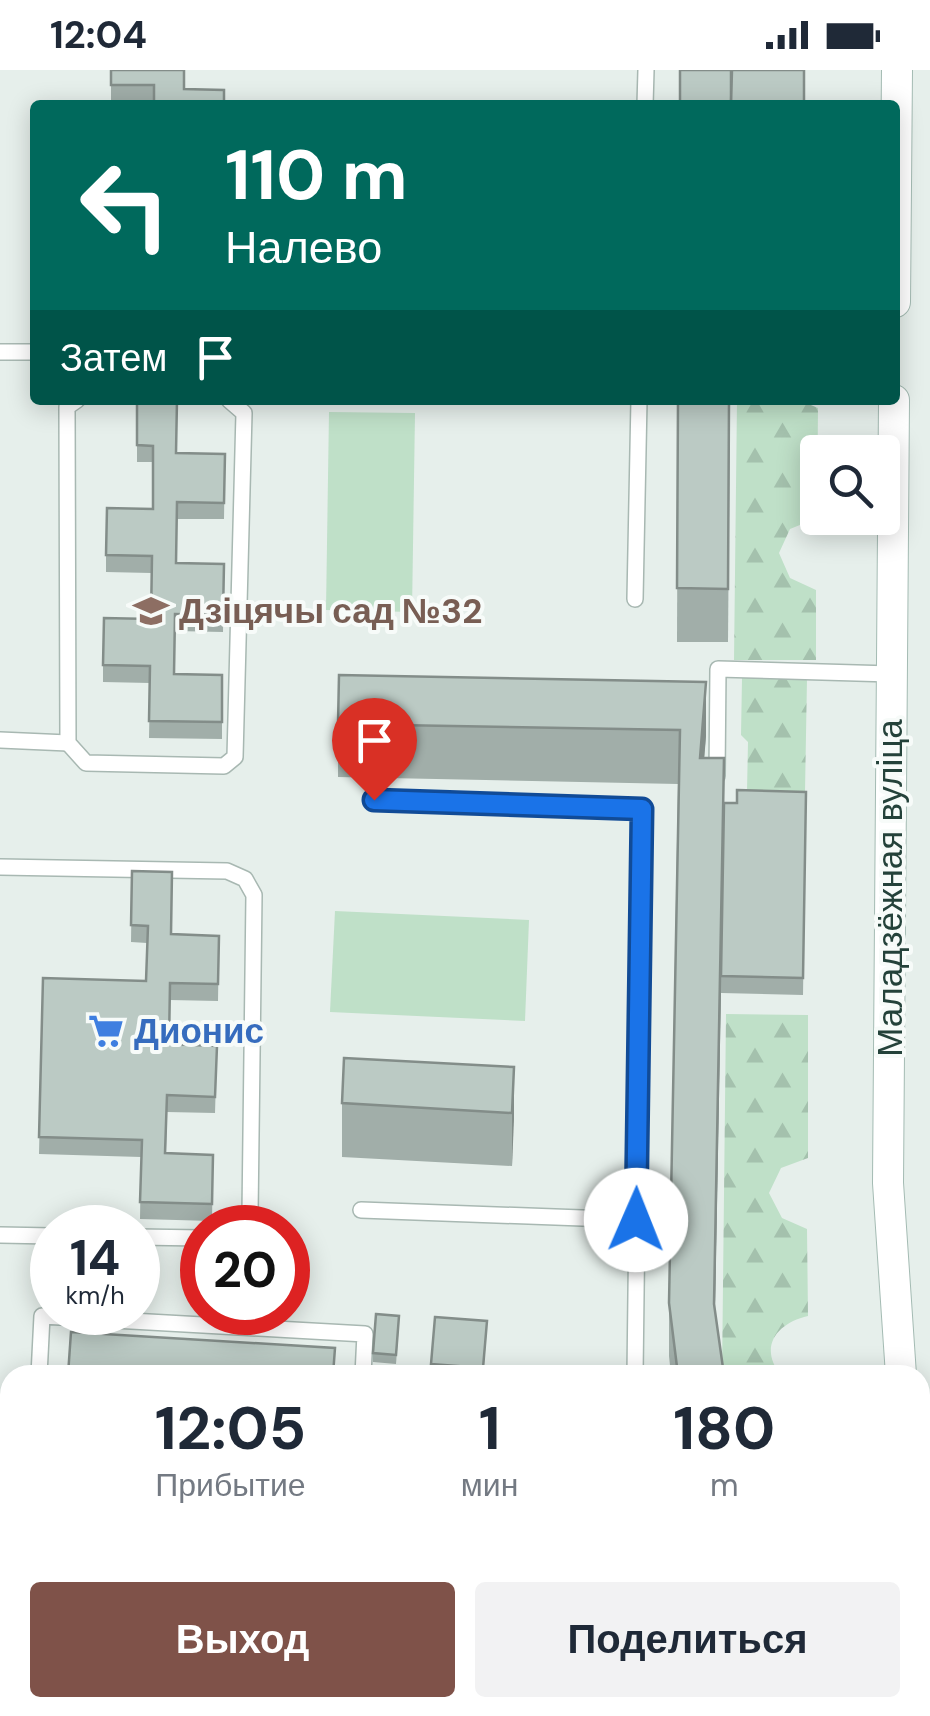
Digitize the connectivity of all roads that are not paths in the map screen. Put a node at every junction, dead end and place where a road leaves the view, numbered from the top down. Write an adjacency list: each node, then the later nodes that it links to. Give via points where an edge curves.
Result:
1 (646, 70): 3 (lane)
2 (897, 70): 4 (main road)
3 (645, 100)
4 (897, 100)
5 (0, 352): 6 (lane)
6 (30, 352)
7 (70, 405): 14 (lane)
8 (235, 405): 14 (lane, via 244,412 235,757 224,766 86,763)
9 (639, 405): 11 (lane)
10 (894, 405): 12 (main road, Маладзёжная вуліца)
11 (635, 599)
12 (891, 674): 16 (lane, via 718,669); 26 (main road, Маладзёжная вуліца, via 888,1183)
13 (0, 740): 14 (lane)
14 (68, 743)
15 (374, 800): 20 (lane, via 642,809)
16 (716, 804)
17 (6, 867): 18 (lane, via 227,871 245,879 254,894)
18 (250, 1205)
19 (361, 1210): 20 (lane)
20 (636, 1220): 25 (lane)
21 (2, 1235): 22 (lane)
22 (30, 1236)
23 (40, 1365): 24 (lane, via 42,1316 365,1334)
24 (363, 1365)
25 (635, 1365)
26 (900, 1365)

